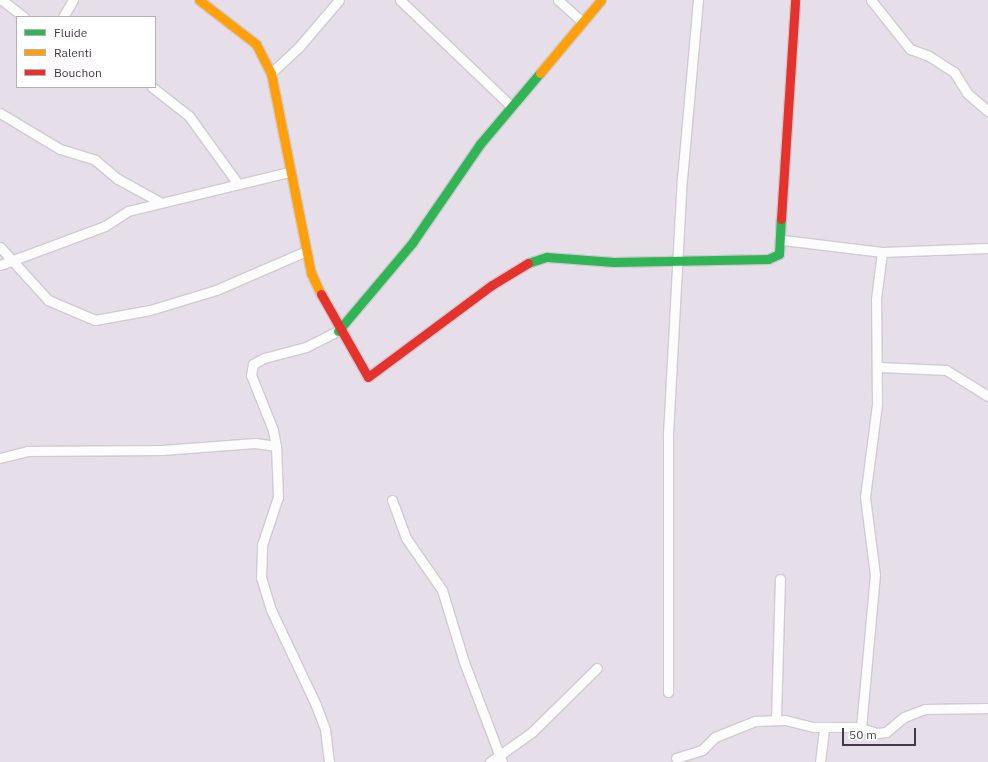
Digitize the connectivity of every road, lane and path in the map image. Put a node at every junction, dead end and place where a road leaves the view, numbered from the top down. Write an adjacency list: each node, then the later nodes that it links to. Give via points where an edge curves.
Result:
1 (2, 0): 11 (street)
2 (73, 0): 12 (street)
3 (199, 0): 14 (street, via 256,44)
4 (339, 0): 14 (street, via 298,48)
5 (400, 0): 16 (street)
6 (558, 0): 13 (street)
7 (601, 0): 13 (street)
8 (698, 0): 28 (street)
9 (795, 0): 22 (street)
10 (871, 0): 17 (street, via 910,49 929,56 954,72 967,93)
11 (23, 16)
12 (64, 16)
13 (581, 21): 16 (street)
14 (271, 73): 19 (street)
15 (153, 88): 20 (street, via 189,116)
16 (510, 105): 30 (street, via 452,180 412,244)
17 (988, 112)
18 (0, 113): 21 (street, via 60,149 95,160 118,179)
19 (289, 172): 20 (street); 25 (street)
20 (238, 184): 21 (street)
21 (158, 201): 27 (street, via 128,211 100,228)
22 (783, 240): 26 (street); 28 (street, via 779,254 768,259)
23 (0, 247): 27 (street)
24 (988, 248): 26 (street)
25 (304, 252): 27 (street, via 216,290 100,320 84,317 48,300); 30 (street)
26 (882, 252): 31 (street, via 876,299)
27 (10, 260): 29 (street)
28 (677, 261): 30 (street, via 614,262 547,257 532,261 492,285 368,377); 38 (street, via 668,434)
29 (0, 264)
30 (338, 331): 33 (street, via 306,347 264,358 253,364 254,388 273,430)
31 (879, 367): 32 (street, via 946,370); 42 (street, via 865,497 875,575)
32 (988, 396)
33 (276, 446): 34 (street, via 255,443 162,450 28,451); 45 (street, via 278,497 262,545 261,578 271,610 316,705 324,729)
34 (0, 458)
35 (392, 500): 44 (street, via 406,538 442,590)
36 (780, 579): 40 (street)
37 (597, 668): 44 (street)
38 (668, 692)
39 (988, 708): 42 (street, via 925,709 904,717 886,732)
40 (776, 720): 41 (street); 43 (street, via 734,728 702,750)
41 (824, 728): 42 (street); 47 (street)
42 (861, 728)
43 (676, 758)
44 (501, 759): 46 (street)
45 (329, 762)
46 (490, 762)
47 (820, 762)

